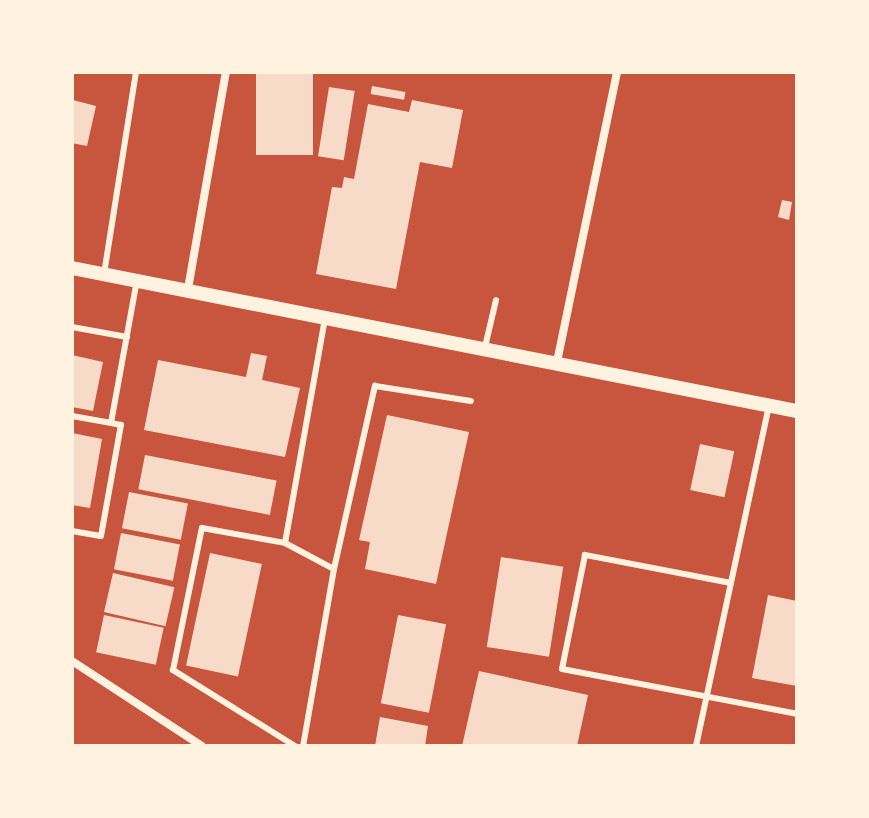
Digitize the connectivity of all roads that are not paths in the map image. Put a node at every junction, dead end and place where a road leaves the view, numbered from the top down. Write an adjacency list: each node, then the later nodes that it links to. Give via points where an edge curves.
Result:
1 (136, 72): 5 (lane)
2 (226, 72): 7 (street)
3 (617, 72): 13 (street)
4 (72, 268): 5 (street)
5 (104, 274): 6 (street)
6 (137, 280): 7 (street); 11 (lane)
7 (188, 289): 9 (street)
8 (496, 300): 12 (lane)
9 (325, 316): 12 (street); 20 (lane)
10 (72, 327): 11 (lane)
11 (127, 337): 18 (lane)
12 (485, 347): 13 (street)
13 (557, 362): 15 (street)
14 (471, 401): 21 (lane, via 375,386)
15 (769, 405): 16 (street); 22 (lane)
16 (797, 411)
17 (72, 416): 18 (lane)
18 (111, 423): 19 (lane, via 121,425 101,536)
19 (72, 531)
20 (285, 543): 21 (lane); 27 (lane, via 202,528 173,670)
21 (334, 569): 28 (lane)
22 (731, 583): 24 (lane); 24 (lane, via 585,555 562,669)
23 (72, 661): 26 (street)
24 (706, 697): 25 (lane); 29 (lane)
25 (797, 714)
26 (202, 746)
27 (295, 746)
28 (303, 746)
29 (696, 746)

